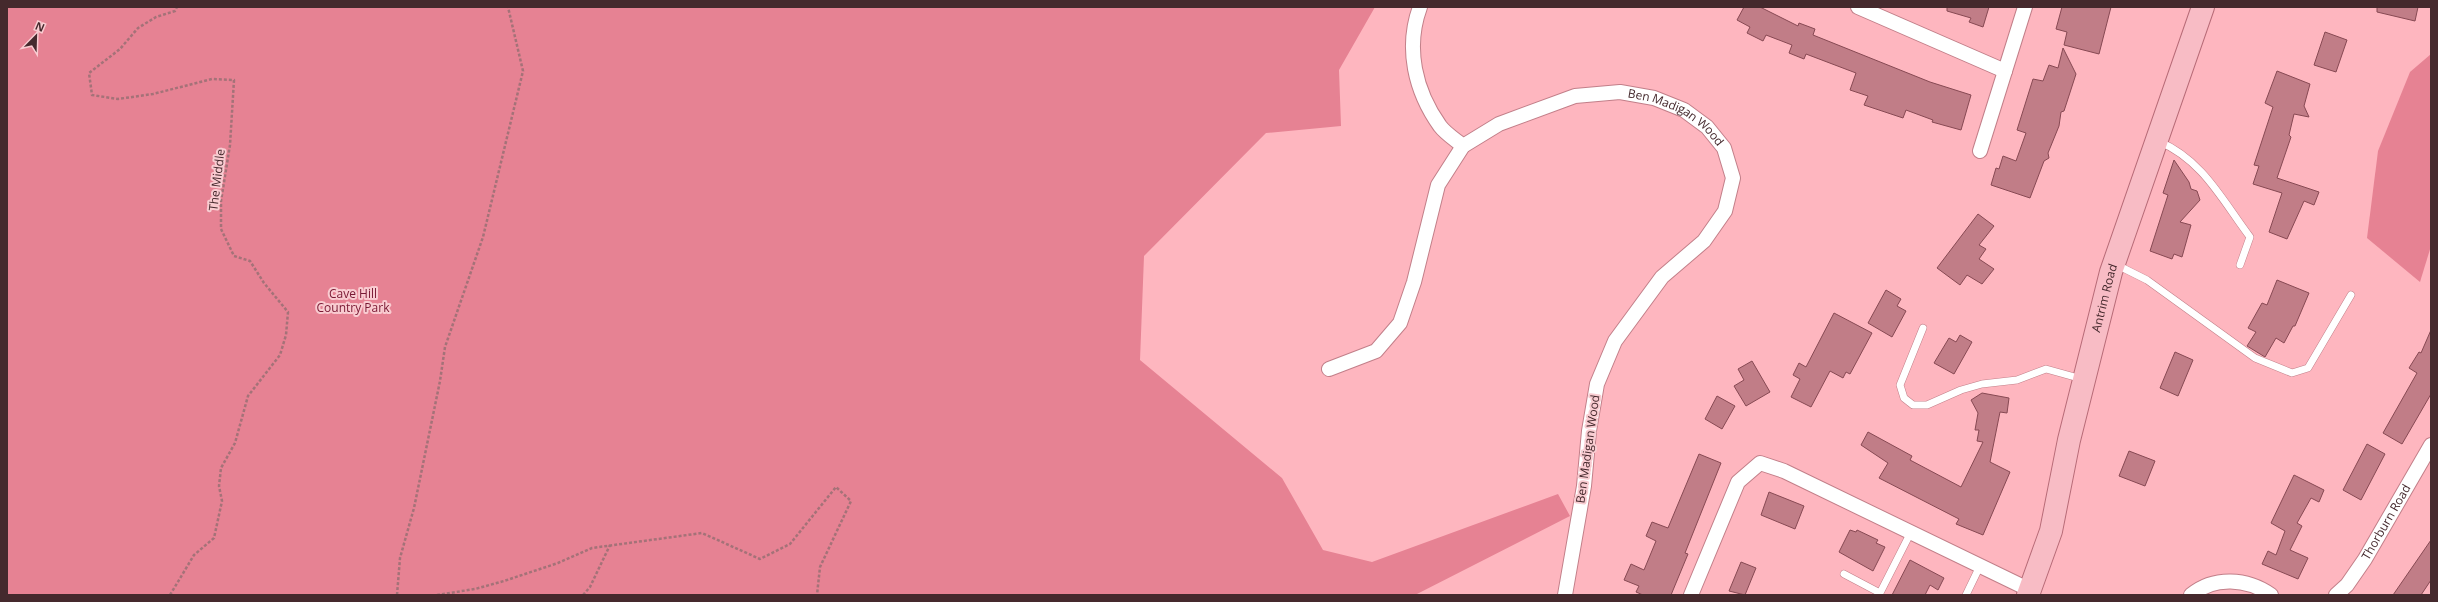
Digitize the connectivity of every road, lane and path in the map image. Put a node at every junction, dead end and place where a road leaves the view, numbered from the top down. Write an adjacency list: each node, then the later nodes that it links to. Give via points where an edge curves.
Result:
1 (177, 7): 23 (path, The Middle, via 175,11 156,17 138,28 120,49 90,73 92,95 118,99 153,94 212,79 234,80 230,146 221,201 221,229 234,256 250,261 288,312 286,335 280,355 248,396 235,443 221,468 218,486 222,501 214,538 194,555)
2 (508, 7): 24 (path, via 523,72 483,237 445,347 420,479 400,558)
3 (1420, 7): 9 (street, via 1412,48 1414,72 1424,99 1441,127)
4 (1858, 7): 7 (street)
5 (2025, 7): 7 (street)
6 (2203, 7): 8 (main road, Antrim Road)
7 (2005, 71): 10 (street)
8 (2158, 141): 11 (main road, Antrim Road); 12 (lane, via 2178,149 2197,166 2250,237)
9 (1463, 146): 15 (street, Ben Madigan Wood, via 1438,185 1414,282 1400,323 1376,351); 28 (street, Ben Madigan Wood, via 1499,124 1576,96 1620,92 1654,98 1684,110 1707,127 1724,148 1733,178 1725,211 1704,241 1662,277 1615,341 1597,384 1584,486)
10 (1980, 151)
11 (2114, 264): 13 (lane, via 2147,280 2256,358 2292,373 2308,368); 16 (main road, Antrim Road)
12 (2240, 265)
13 (2351, 295)
14 (1923, 328): 16 (lane, via 1900,385 1904,398 1913,405 1927,405 1968,388 2017,380 2046,369)
15 (1329, 369)
16 (2084, 379): 22 (main road, Antrim Road, via 2051,531)
17 (2431, 445): 33 (street, Thorburn Road, via 2365,559 2347,585)
18 (1911, 532): 20 (street); 21 (lane, via 1880,592); 29 (street, via 1760,462 1738,482)
19 (610, 545): 25 (path, via 592,548 558,563 497,583); 26 (path, via 590,587); 27 (path, via 702,533 760,559 790,544 836,487 851,501 820,567)
20 (1980, 566): 22 (street); 30 (lane)
21 (1844, 574)
22 (2029, 593)
23 (170, 595)
24 (397, 595)
25 (437, 595)
26 (583, 595)
27 (817, 595)
28 (1565, 595)
29 (1690, 595)
30 (1966, 595)
31 (2191, 595): 32 (street, via 2202,586 2238,581)
32 (2271, 595)
33 (2336, 595)

